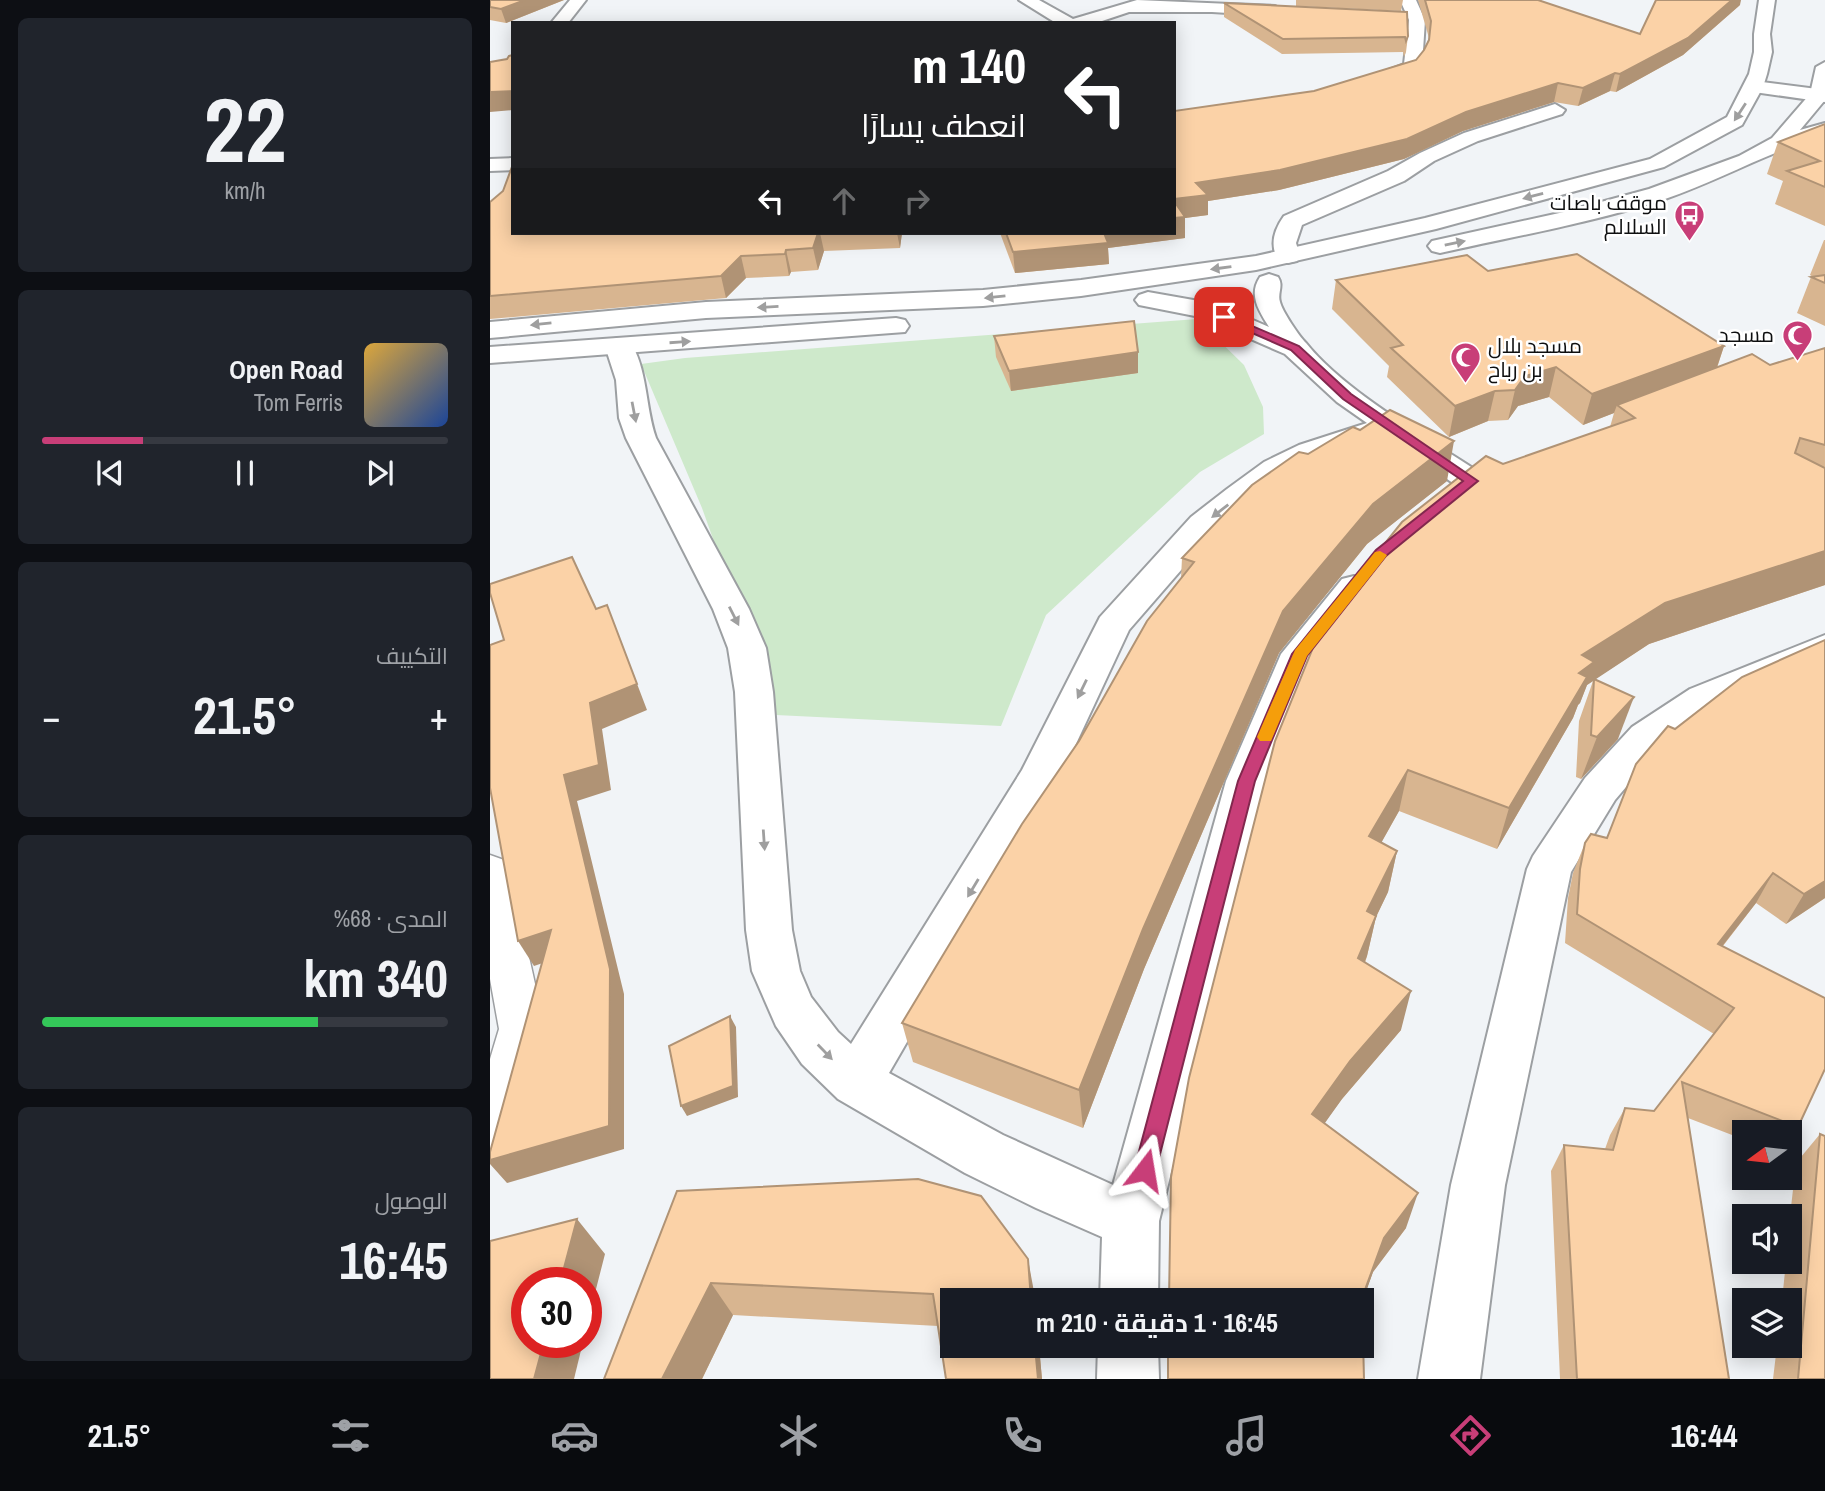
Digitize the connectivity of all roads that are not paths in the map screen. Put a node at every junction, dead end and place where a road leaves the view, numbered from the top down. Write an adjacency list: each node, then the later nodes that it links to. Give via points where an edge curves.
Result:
1 (578, 0): 11 (street)
2 (586, 0): 12 (street)
3 (1027, 0): 13 (street)
4 (1153, 0): 7 (street)
5 (1408, 0): 10 (street)
6 (1767, 0): 15 (street)
7 (1131, 8): 8 (street); 14 (street)
8 (1290, 12)
9 (1394, 19): 10 (street)
10 (1417, 20): 17 (street, via 1413,66)
11 (561, 21)
12 (581, 21)
13 (1064, 21)
14 (1085, 21)
15 (1756, 80): 16 (street); 24 (street, one-way to 24, via 1735,121 1657,163)
16 (1824, 84): 20 (street)
17 (1355, 89)
18 (1555, 110): 24 (street, via 1471,137 1292,221 1284,243)
19 (1825, 129): 20 (street)
20 (1779, 142): 23 (street, one-way to 20, via 1657,194 1746,160)
21 (511, 164): 22 (street)
22 (490, 165)
23 (1412, 252)
24 (1288, 256): 29 (street, one-way to 29, via 983,299 718,309)
25 (1316, 273): 26 (street)
26 (1269, 282): 27 (street); 30 (street, via 1267,302)
27 (1148, 300): 29 (street, one-way to 27, via 829,332); 30 (street, via 1207,310)
28 (490, 330): 29 (street, one-way to 28)
29 (617, 332): 31 (street); 37 (street, one-way to 37, via 641,438 736,618 747,648 776,971 800,1021 820,1048)
30 (1295, 348): 32 (street, via 1347,397)
31 (490, 355)
32 (1388, 424): 33 (street); 37 (street, one-way to 37, via 1310,452 1275,469 1238,496 1203,524 1114,625 1040,776)
33 (1469, 486)
34 (1381, 553): 39 (street, via 1300,654 1247,781)
35 (1825, 647): 43 (street, via 1704,699 1646,737 1600,789 1549,869 1478,1185)
36 (490, 871): 38 (street, via 522,1029)
37 (856, 1082): 39 (street, via 984,1154)
38 (490, 1137)
39 (1131, 1221): 40 (street)
40 (1129, 1288)
41 (1128, 1358): 42 (street)
42 (1128, 1379)
43 (1449, 1379)

